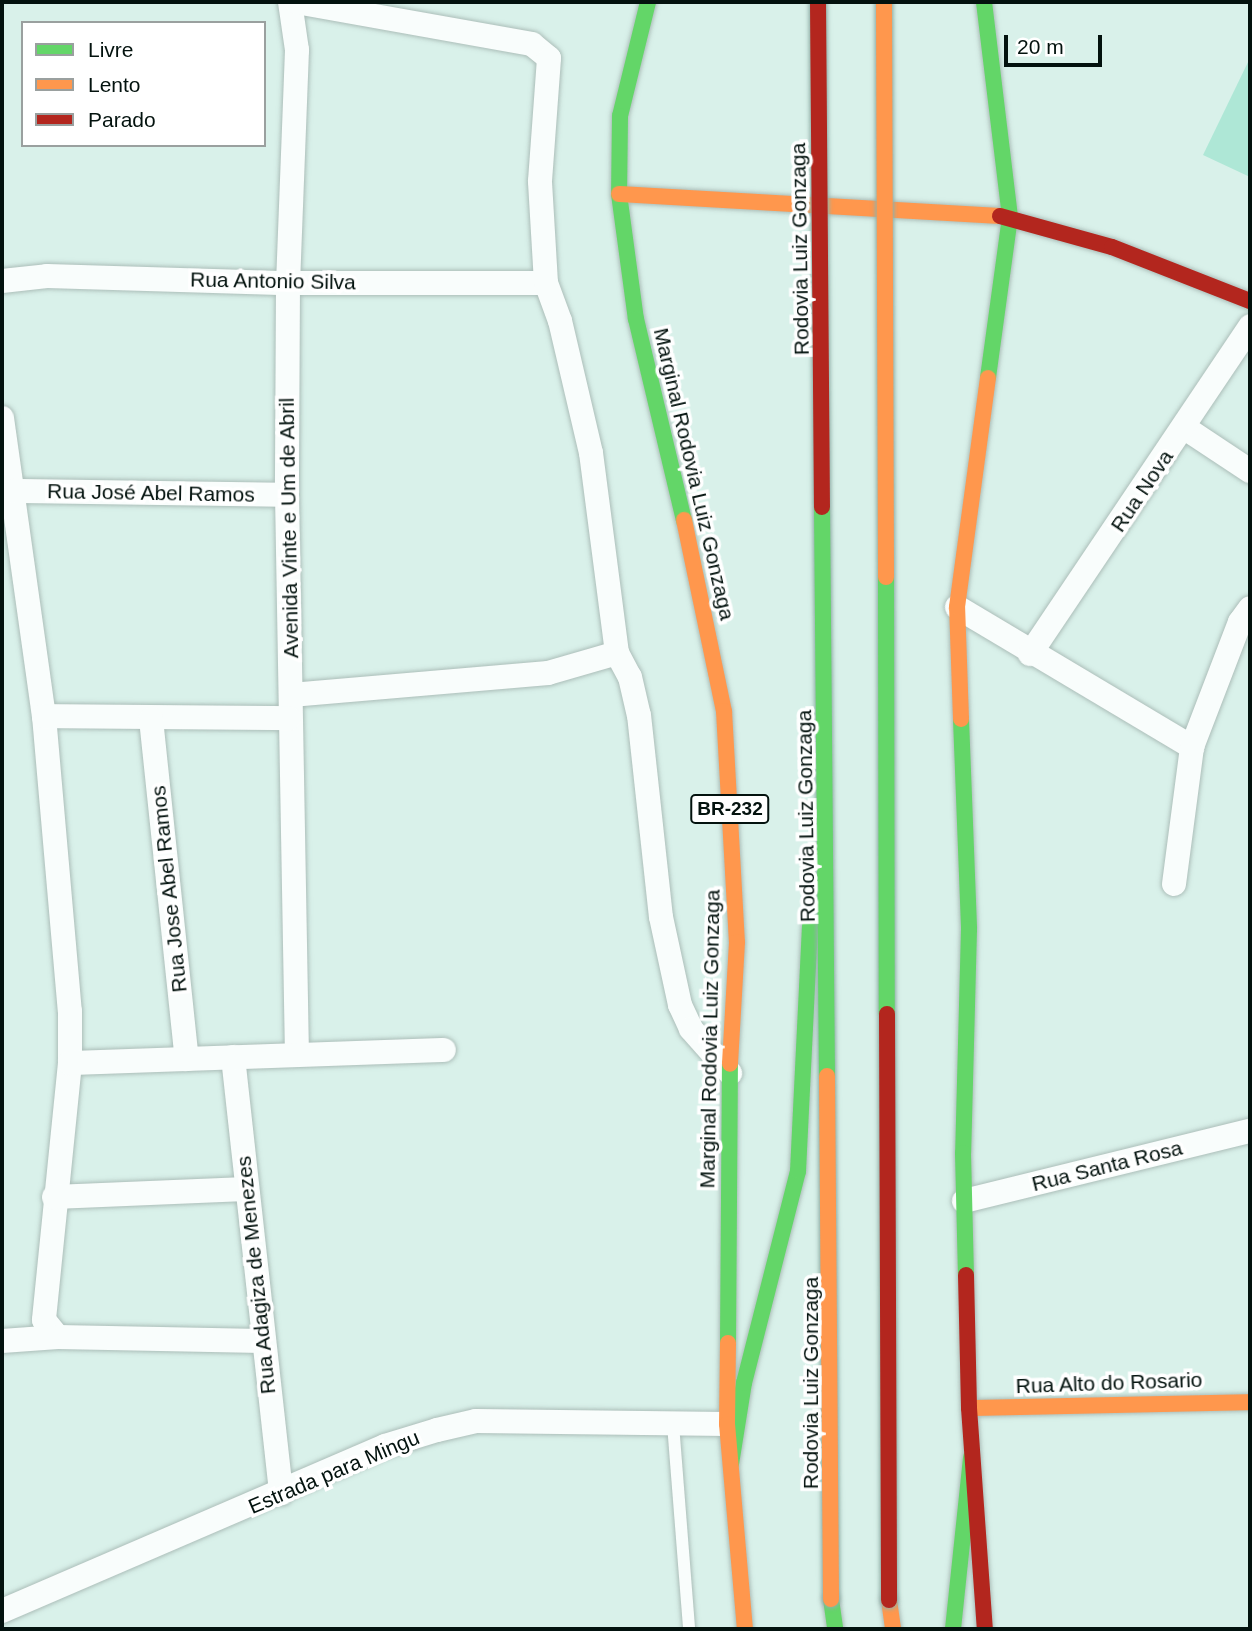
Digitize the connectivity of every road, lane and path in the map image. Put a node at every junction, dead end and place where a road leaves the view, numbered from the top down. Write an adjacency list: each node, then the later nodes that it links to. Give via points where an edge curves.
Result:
1 (290, 2): 10 (street, Avenida Vinte e Um de Abril, via 297,50)
2 (297, 2): 11 (street, via 532,44 549,58 540,181)
3 (648, 2): 7 (main road, Marginal Rodovia Luiz Gonzaga / BR-232, via 620,116)
4 (818, 2): 27 (main road, Rodovia Luiz Gonzaga, bridge)
5 (884, 2): 53 (main road, bridge, via 889,1600)
6 (985, 2): 8 (main road)
7 (619, 194): 8 (main road); 34 (main road, Marginal Rodovia Luiz Gonzaga / BR-232, via 636,319 712,640 724,711 737,942)
8 (1010, 217): 12 (main road, via 1112,247); 19 (main road)
9 (2, 281): 10 (street, Rua Antonio Silva, via 47,276)
10 (288, 283): 11 (street, Rua Antonio Silva); 18 (street, Avenida Vinte e Um de Abril)
11 (545, 283): 21 (street, via 560,321 591,453)
12 (1250, 301)
13 (1250, 326): 15 (street, Rua Nova)
14 (2, 418): 17 (street)
15 (1185, 428): 16 (street); 22 (street, Rua Nova)
16 (1250, 471)
17 (15, 491): 18 (street, Rua José Abel Ramos); 24 (street)
18 (287, 495): 23 (street, Avenida Vinte e Um de Abril)
19 (957, 607): 22 (street); 38 (main road, via 969,929)
20 (1250, 608): 26 (street, via 1240,622)
21 (617, 653): 23 (street, via 548,673); 34 (street, via 630,677 639,715 661,917 680,1005 691,1029)
22 (1030, 654): 26 (street)
23 (290, 706): 25 (street); 30 (street, Avenida Vinte e Um de Abril)
24 (44, 716): 25 (street); 33 (street, via 70,1011)
25 (151, 719): 32 (street, Rua Jose Abel Ramos)
26 (1192, 747): 28 (street)
27 (827, 771): 47 (main road, via 809,939 798,1171 744,1383); 52 (main road, Rodovia Luiz Gonzaga, bridge, via 831,1599)
28 (1174, 884)
29 (444, 1050): 30 (street)
30 (297, 1055): 31 (street)
31 (233, 1057): 32 (street); 36 (street, Rua Adagiza de Menezes)
32 (187, 1059): 33 (street)
33 (70, 1063): 37 (street)
34 (730, 1073): 45 (main road, Marginal Rodovia Luiz Gonzaga / BR-232)
35 (1250, 1130): 38 (street, Rua Santa Rosa)
36 (246, 1189): 37 (street); 41 (street, Rua Adagiza de Menezes)
37 (54, 1196): 39 (street, via 44,1320)
38 (964, 1201): 43 (main road)
39 (58, 1336): 40 (street); 41 (street)
40 (2, 1341)
41 (262, 1341): 48 (street, Rua Adagiza de Menezes)
42 (1250, 1402): 43 (main road, Rua Alto do Rosario)
43 (969, 1408): 46 (main road)
44 (673, 1423): 45 (street, Estrada para Mingu); 48 (street, Estrada para Mingu, via 476,1421 385,1447); 50 (lane)
45 (727, 1424): 47 (main road, Marginal Rodovia Luiz Gonzaga / BR-232)
46 (971, 1458): 54 (main road); 55 (main road)
47 (731, 1464): 51 (main road, Marginal Rodovia Luiz Gonzaga / BR-232)
48 (281, 1493): 49 (street, Estrada para Mingu)
49 (2, 1611)
50 (689, 1629)
51 (745, 1629)
52 (835, 1629)
53 (893, 1629)
54 (953, 1629)
55 (985, 1629)

